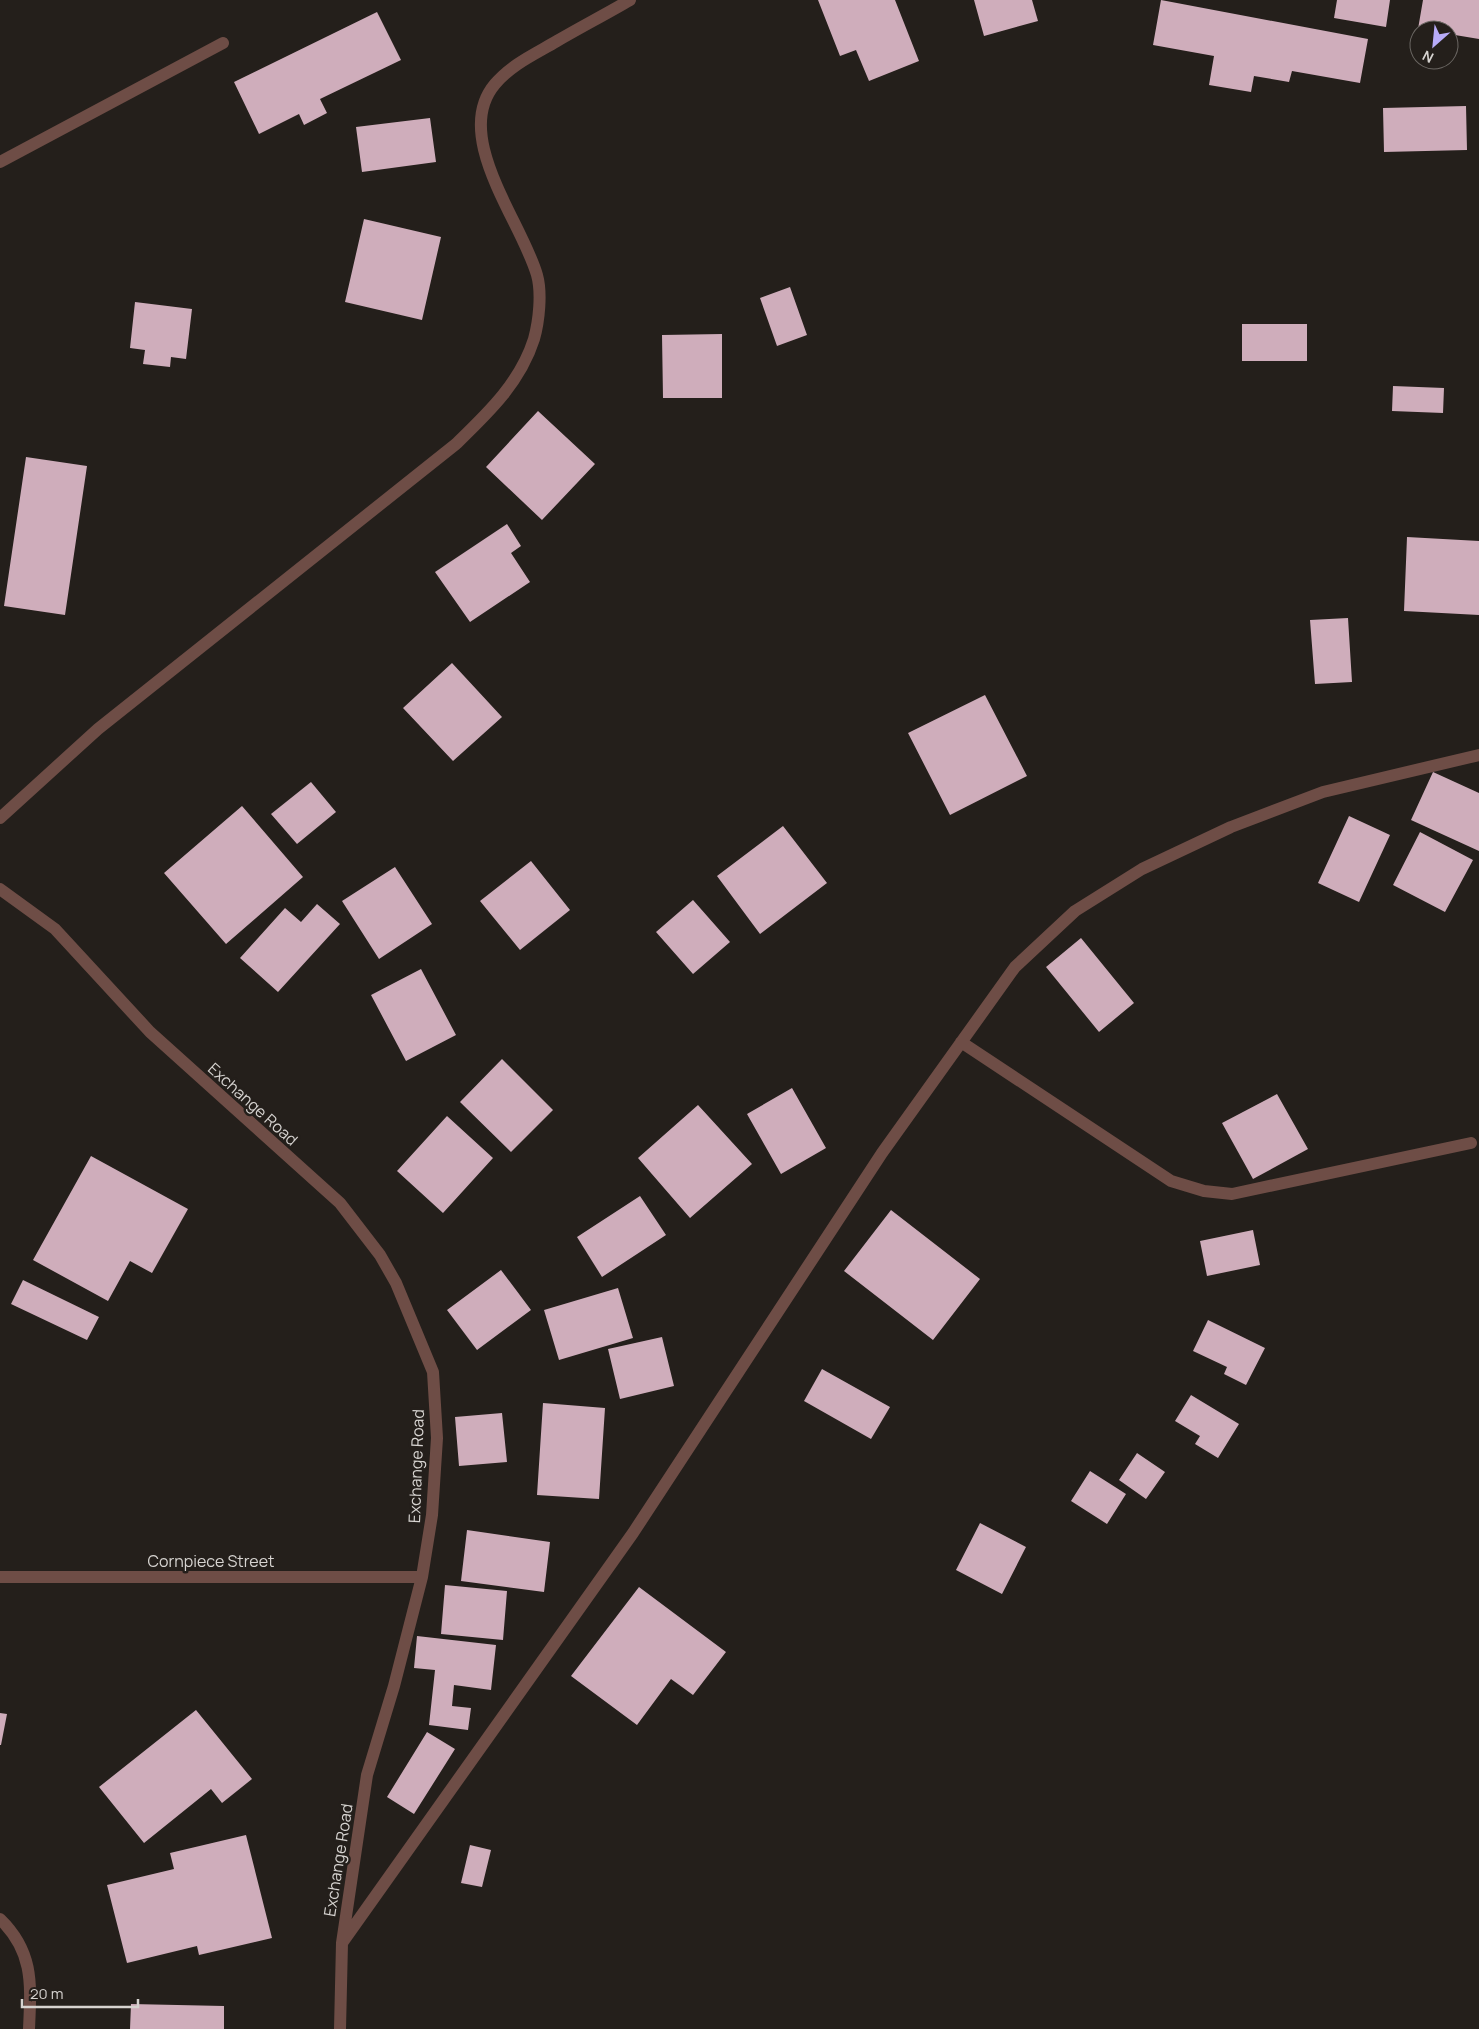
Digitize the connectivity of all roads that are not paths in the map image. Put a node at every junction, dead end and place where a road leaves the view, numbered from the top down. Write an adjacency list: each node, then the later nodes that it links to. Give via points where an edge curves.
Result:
1 (630, 0): 5 (street, via 512,67 494,86 483,108 480,134 487,161 537,276 534,338 521,370 497,405 456,444 98,729)
2 (222, 43): 3 (street)
3 (0, 162)
4 (1479, 755): 7 (street, via 1323,792 1231,827 1142,869 1075,911 1015,967)
5 (0, 818)
6 (0, 889): 10 (street, Exchange Road, via 55,929 150,1032 340,1204 380,1255 396,1283 433,1372 436,1464)
7 (961, 1042): 8 (street, via 1171,1181 1204,1191 1232,1194); 12 (street, via 882,1153 633,1533)
8 (1471, 1143)
9 (0, 1577): 10 (street, Cornpiece Street)
10 (422, 1577): 12 (street, Exchange Road, via 368,1775)
11 (0, 1919): 13 (street, via 25,1952 31,1992)
12 (342, 1943): 14 (street, Exchange Road)
13 (29, 2029)
14 (340, 2029)

